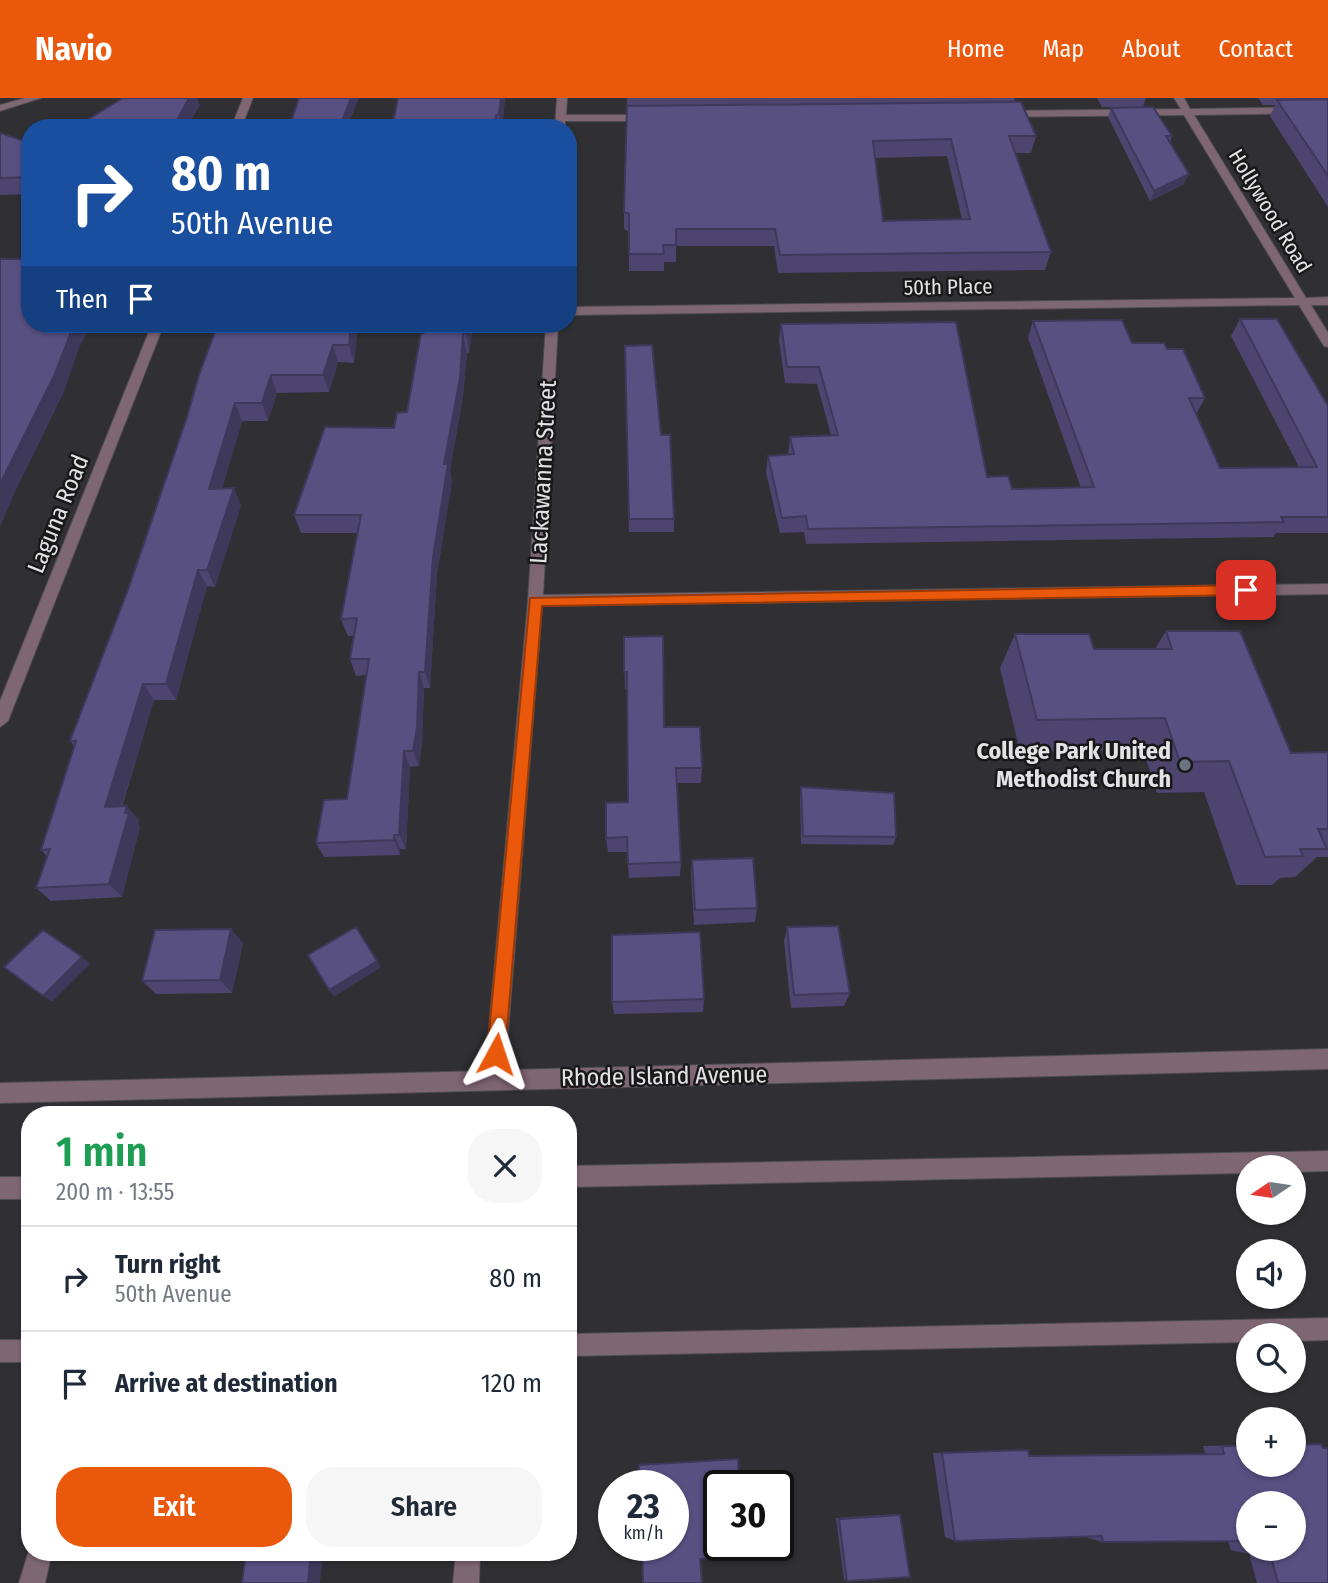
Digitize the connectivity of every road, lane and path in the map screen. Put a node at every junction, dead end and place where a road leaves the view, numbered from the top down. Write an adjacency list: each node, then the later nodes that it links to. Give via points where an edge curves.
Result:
1 (36, 98): 5 (street)
2 (248, 98): 10 (street)
3 (562, 98): 11 (street)
4 (1180, 98): 7 (street, Hollywood Road)
5 (0, 108)
6 (1328, 110): 7 (street)
7 (1188, 113): 8 (street); 14 (street, Hollywood Road)
8 (992, 114)
9 (658, 117): 12 (street)
10 (240, 119)
11 (560, 119)
12 (577, 122)
13 (1328, 301): 14 (street, 50th Place)
14 (1302, 302): 15 (street, 50th Place); 18 (street, Hollywood Road)
15 (577, 311)
16 (154, 333): 21 (street, Laguna Road)
17 (551, 333): 20 (street, Lackawanna Street)
18 (1328, 344)
19 (1328, 589): 20 (street)
20 (535, 601): 23 (street, Lackawanna Street)
21 (0, 721)
22 (1328, 1059): 23 (street, Rhode Island Avenue)
23 (494, 1081): 24 (street, Rhode Island Avenue)
24 (0, 1093)
25 (1328, 1161): 26 (street)
26 (577, 1177)
27 (0, 1188): 28 (street)
28 (21, 1188)
29 (1328, 1329): 30 (street)
30 (577, 1345)
31 (0, 1351): 32 (street)
32 (21, 1351)
33 (38, 1561): 35 (street)
34 (467, 1561): 36 (street)
35 (32, 1583)
36 (466, 1583)

